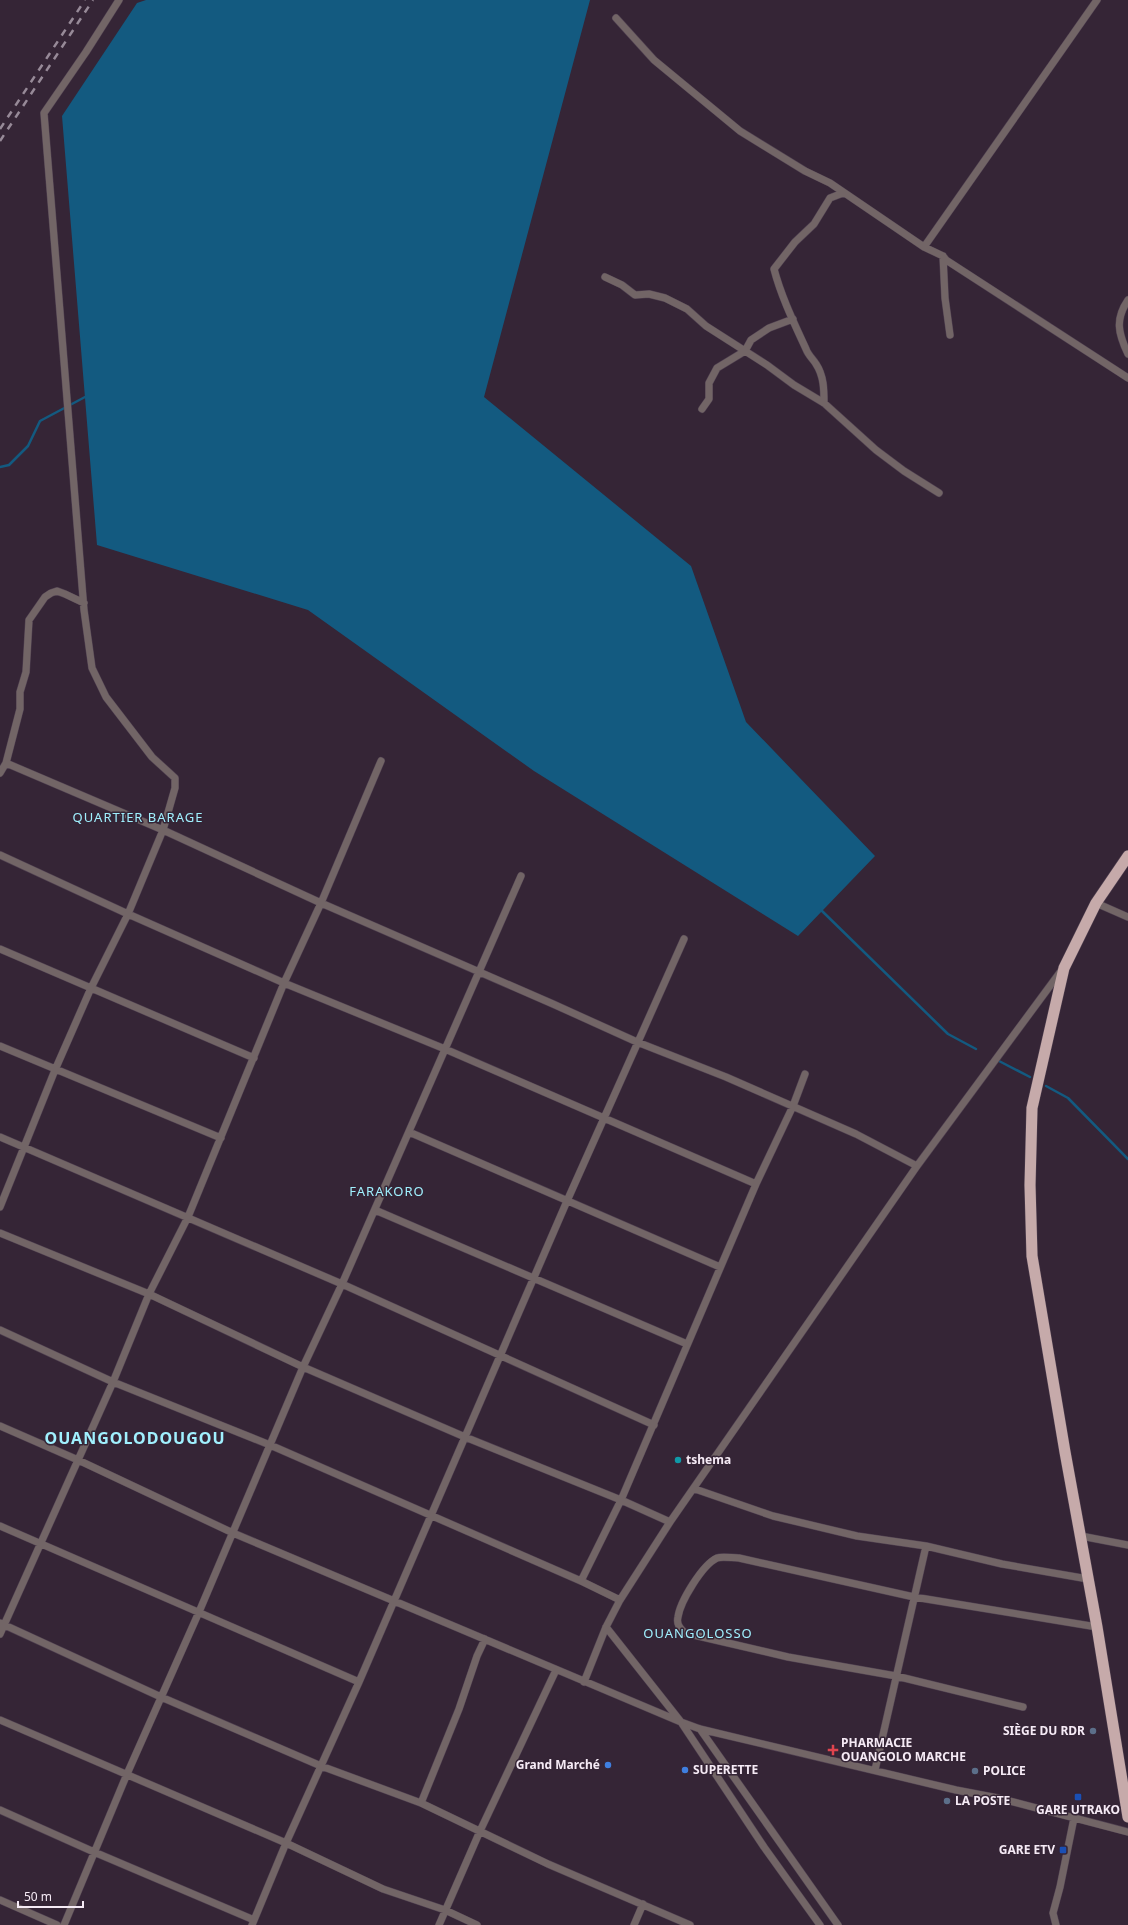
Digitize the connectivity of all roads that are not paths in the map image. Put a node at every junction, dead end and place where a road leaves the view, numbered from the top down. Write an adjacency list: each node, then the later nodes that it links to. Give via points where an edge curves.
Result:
1 (119, 0): 17 (street, via 44,113)
2 (1097, 0): 5 (street)
3 (616, 18): 4 (street, via 654,60 740,131)
4 (843, 193): 5 (street); 9 (street, via 830,198 814,224 795,242 774,269)
5 (924, 247): 6 (street)
6 (943, 256): 10 (street); 13 (street)
7 (605, 277): 11 (street, via 635,295 649,294 665,298 687,309 706,326)
8 (1128, 300): 12 (street, via 1118,320)
9 (793, 319): 11 (street, via 769,328 751,340); 14 (street, via 808,354 817,365 823,382)
10 (950, 335)
11 (745, 351): 14 (street); 15 (street, via 717,368 710,383 709,399)
12 (1128, 354)
13 (1128, 378)
14 (824, 403): 16 (street, via 876,450)
15 (702, 409)
16 (939, 493)
17 (84, 603): 19 (street, via 65,594 51,593 45,597 29,620 26,672 20,692 20,709); 21 (street, via 92,668 106,696 152,757 175,778 175,788)
18 (381, 761): 25 (street)
19 (6, 763): 20 (street); 21 (street)
20 (0, 773)
21 (163, 830): 25 (street); 27 (street)
22 (0, 855): 27 (street)
23 (1128, 856): 26 (highway)
24 (521, 876): 32 (street)
25 (321, 903): 32 (street); 33 (street)
26 (1096, 903): 28 (street); 31 (highway)
27 (128, 914): 33 (street); 34 (street)
28 (1128, 917)
29 (684, 939): 35 (street)
30 (0, 950): 34 (street)
31 (1064, 968): 47 (street); 74 (highway, via 1032,1108 1031,1240 1048,1360)
32 (479, 972): 35 (street); 37 (street)
33 (284, 983): 37 (street); 38 (street)
34 (91, 988): 38 (street); 39 (street)
35 (637, 1042): 41 (street); 42 (street)
36 (0, 1046): 39 (street)
37 (445, 1049): 42 (street); 43 (street)
38 (254, 1058): 45 (street)
39 (55, 1070): 45 (street); 46 (street)
40 (805, 1074): 41 (street)
41 (793, 1106): 47 (street, via 856,1134); 48 (street)
42 (604, 1118): 48 (street); 49 (street)
43 (409, 1132): 49 (street); 51 (street)
44 (0, 1137): 46 (street)
45 (221, 1138): 52 (street)
46 (24, 1148): 50 (street); 52 (street)
47 (917, 1166): 68 (street)
48 (756, 1184): 54 (street)
49 (567, 1201): 54 (street); 55 (street)
50 (0, 1207)
51 (375, 1210): 55 (street); 56 (street)
52 (188, 1217): 56 (street); 57 (street)
53 (0, 1233): 57 (street)
54 (720, 1267): 59 (street)
55 (533, 1279): 59 (street); 60 (street)
56 (342, 1284): 60 (street); 61 (street)
57 (149, 1294): 61 (street); 62 (street)
58 (0, 1330): 62 (street)
59 (687, 1344): 63 (street)
60 (500, 1356): 63 (street); 65 (street)
61 (303, 1367): 65 (street); 66 (street)
62 (113, 1382): 66 (street); 67 (street)
63 (654, 1425): 69 (street)
64 (0, 1426): 67 (street)
65 (465, 1437): 69 (street); 70 (street)
66 (270, 1445): 70 (street); 73 (street)
67 (78, 1460): 73 (street); 75 (street)
68 (695, 1489): 71 (street); 76 (street, via 773,1516 857,1536)
69 (621, 1500): 71 (street); 79 (street)
70 (430, 1517): 79 (street); 82 (street)
71 (670, 1522): 81 (street)
72 (0, 1526): 75 (street)
73 (233, 1533): 82 (street); 83 (street)
74 (1081, 1536): 77 (street); 78 (highway)
75 (40, 1543): 83 (street); 84 (street)
76 (926, 1546): 78 (street, via 1002,1564); 80 (street)
77 (1128, 1546)
78 (1088, 1579): 86 (highway)
79 (581, 1581): 81 (street)
80 (914, 1597): 86 (street); 90 (street); 90 (street, via 738,1558 718,1558 705,1566 691,1588 678,1618 678,1626 685,1634 788,1657)
81 (620, 1600): 85 (street)
82 (394, 1601): 88 (street); 91 (street)
83 (199, 1612): 91 (street); 93 (street)
84 (2, 1624): 87 (street); 93 (street)
85 (606, 1627): 92 (street); 96 (street)
86 (1097, 1627): 103 (highway)
87 (0, 1634)
88 (485, 1639): 89 (street); 101 (street)
89 (556, 1670): 92 (street); 105 (street)
90 (896, 1676): 94 (street); 99 (street)
91 (359, 1682): 98 (street)
92 (584, 1682): 96 (street)
93 (161, 1697): 98 (street); 100 (street)
94 (1023, 1707)
95 (0, 1720): 100 (street)
96 (681, 1722): 97 (street); 113 (street)
97 (700, 1729): 99 (street); 120 (street)
98 (321, 1766): 101 (street); 107 (street)
99 (875, 1770): 104 (street)
100 (127, 1774): 107 (street); 108 (street)
101 (421, 1804): 105 (street)
102 (0, 1810): 108 (street)
103 (1128, 1817)
104 (1074, 1818): 106 (street); 121 (street, via 1053,1913)
105 (480, 1831): 110 (street, via 548,1864); 111 (street)
106 (1128, 1832)
107 (286, 1843): 111 (street, via 383,1889); 112 (street)
108 (94, 1852): 112 (street); 115 (street)
109 (0, 1900): 114 (street)
110 (643, 1904): 118 (street); 119 (street)
111 (445, 1910): 116 (street); 117 (street)
112 (253, 1923)
113 (818, 1924)
114 (57, 1925)
115 (64, 1925)
116 (439, 1925)
117 (476, 1925)
118 (634, 1925)
119 (690, 1925)
120 (838, 1925)
121 (1056, 1925)

